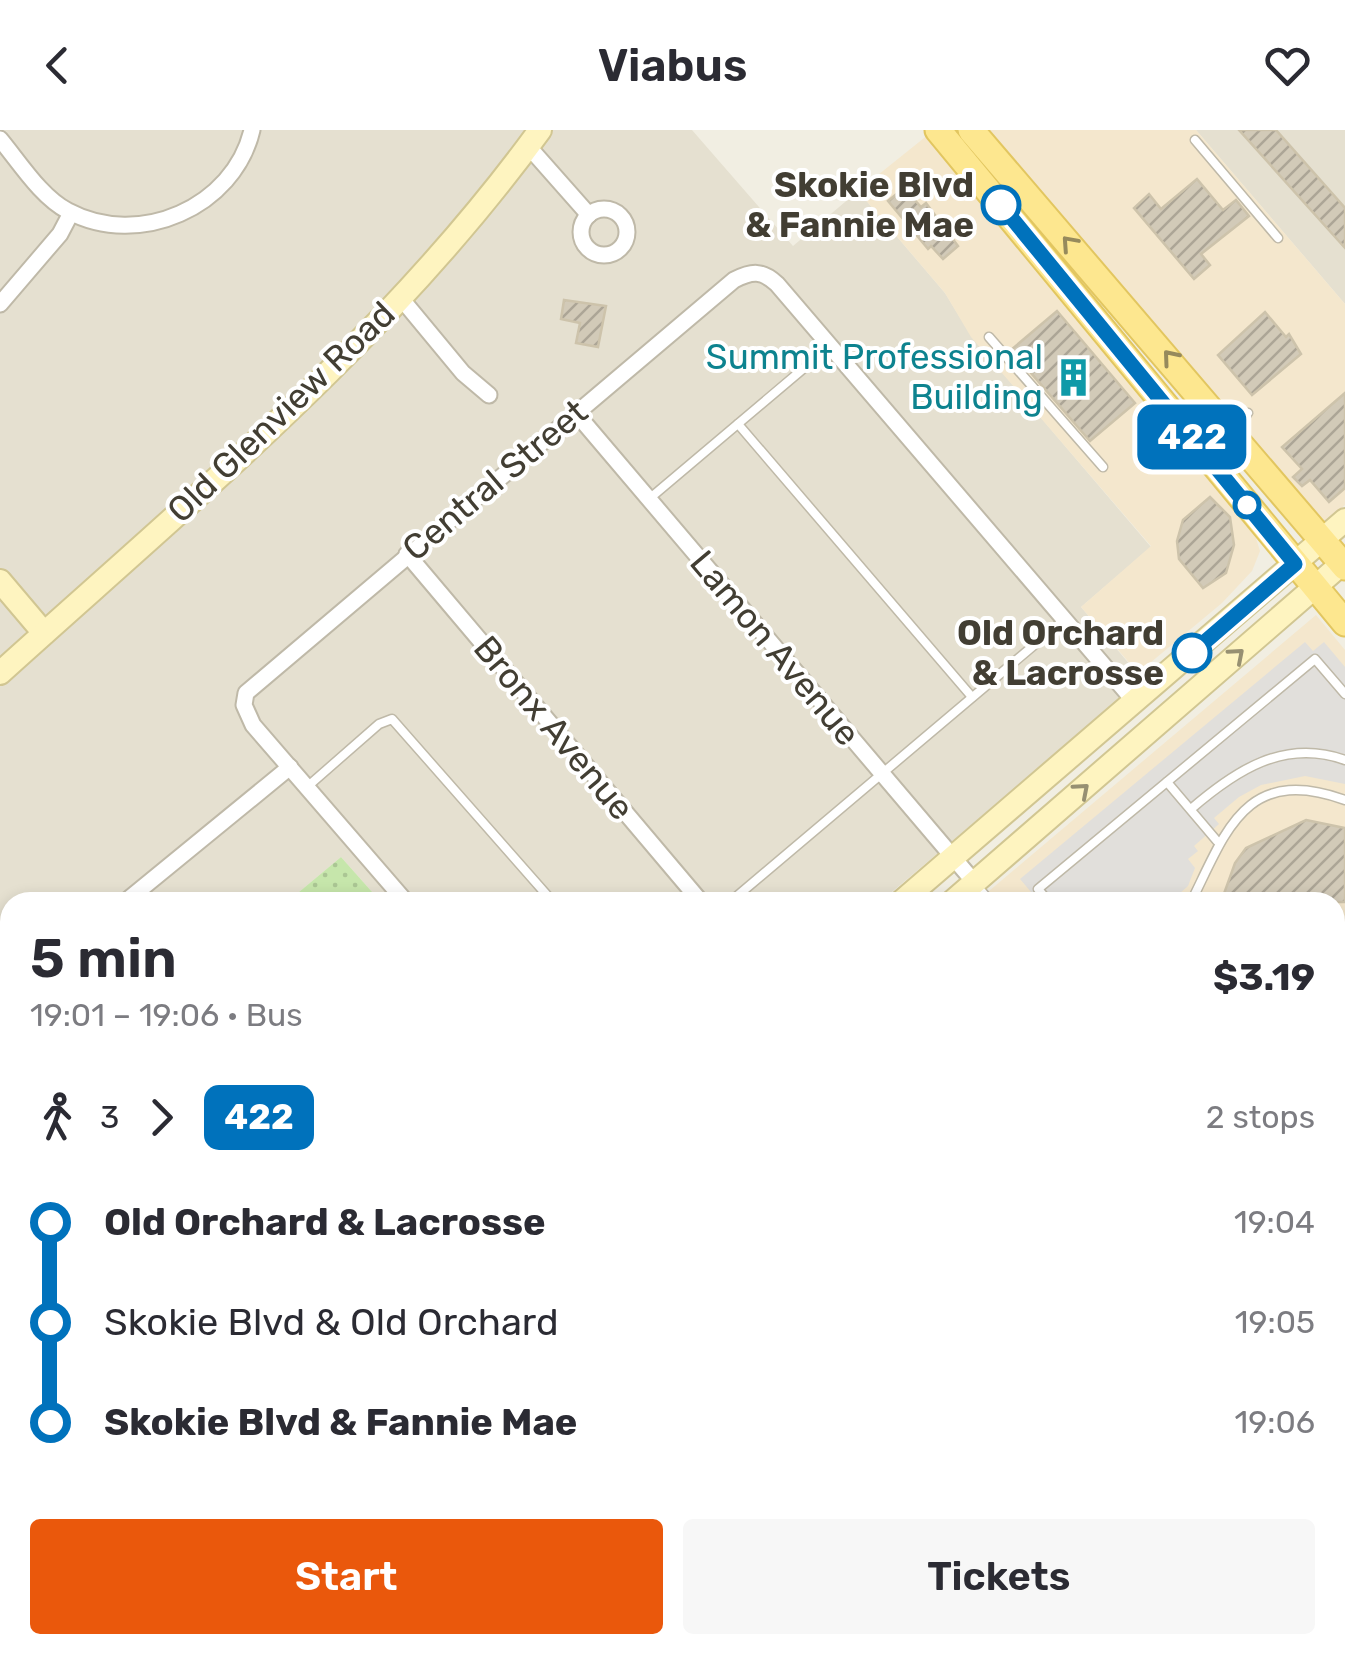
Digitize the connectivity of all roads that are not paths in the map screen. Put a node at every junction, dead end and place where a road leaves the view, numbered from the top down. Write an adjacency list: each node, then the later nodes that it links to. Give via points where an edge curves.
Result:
1 (252, 130): 7 (street, via 240,164 192,209 132,225)
2 (938, 130): 22 (main road)
3 (971, 130): 20 (main road, one-way to 3, via 1239,421)
4 (534, 138): 8 (street); 10 (main road, Old Glenview Road)
5 (0, 139): 7 (street)
6 (1195, 140): 9 (lane)
7 (71, 213): 11 (street)
8 (589, 215)
9 (1278, 238)
10 (400, 298): 14 (street, via 462,373); 28 (main road, Old Glenview Road, via 251,446)
11 (0, 304)
12 (989, 336): 17 (lane)
13 (830, 346): 15 (street, Central Street, via 761,273 734,280); 16 (lane); 26 (street)
14 (489, 395)
15 (575, 412): 18 (street, Lamon Avenue); 21 (street, Central Street)
16 (738, 424): 18 (lane); 31 (lane)
17 (1104, 466)
18 (649, 500): 35 (street, Lamon Avenue)
19 (1345, 520): 20 (main road)
20 (1323, 539): 22 (main road); 23 (main road)
21 (407, 554): 34 (street, Central Street, via 254,683 244,705); 46 (street, Bronx Avenue)
22 (1295, 564): 25 (main road); 32 (main road)
23 (1344, 564): 25 (main road)
24 (0, 581): 28 (main road)
25 (1315, 587): 27 (main road); 42 (main road, one-way to 25)
26 (1065, 619): 31 (lane); 32 (street)
27 (1345, 623)
28 (44, 633): 29 (main road, Old Glenview Road)
29 (0, 673)
30 (1345, 694): 36 (lane, via 1315,658)
31 (972, 697): 35 (lane)
32 (1135, 702): 41 (main road)
33 (1345, 760): 39 (lane, via 1306,753 1253,763)
34 (290, 767): 37 (street); 43 (street)
35 (882, 774): 41 (street, Lamon Avenue); 47 (lane)
36 (1168, 782): 39 (lane); 51 (lane)
37 (308, 786): 44 (street); 45 (lane, via 392,720)
38 (1345, 800): 40 (lane, via 1308,790 1276,794 1244,810)
39 (1191, 809): 40 (lane)
40 (1218, 841): 52 (lane)
41 (953, 858): 42 (street, Lamon Avenue); 48 (main road)
42 (975, 883): 49 (main road); 50 (lane)
43 (137, 892)
44 (398, 892)
45 (544, 892)
46 (693, 892)
47 (742, 892)
48 (913, 892)
49 (964, 892)
50 (983, 892)
51 (1041, 892)
52 (1195, 892)

